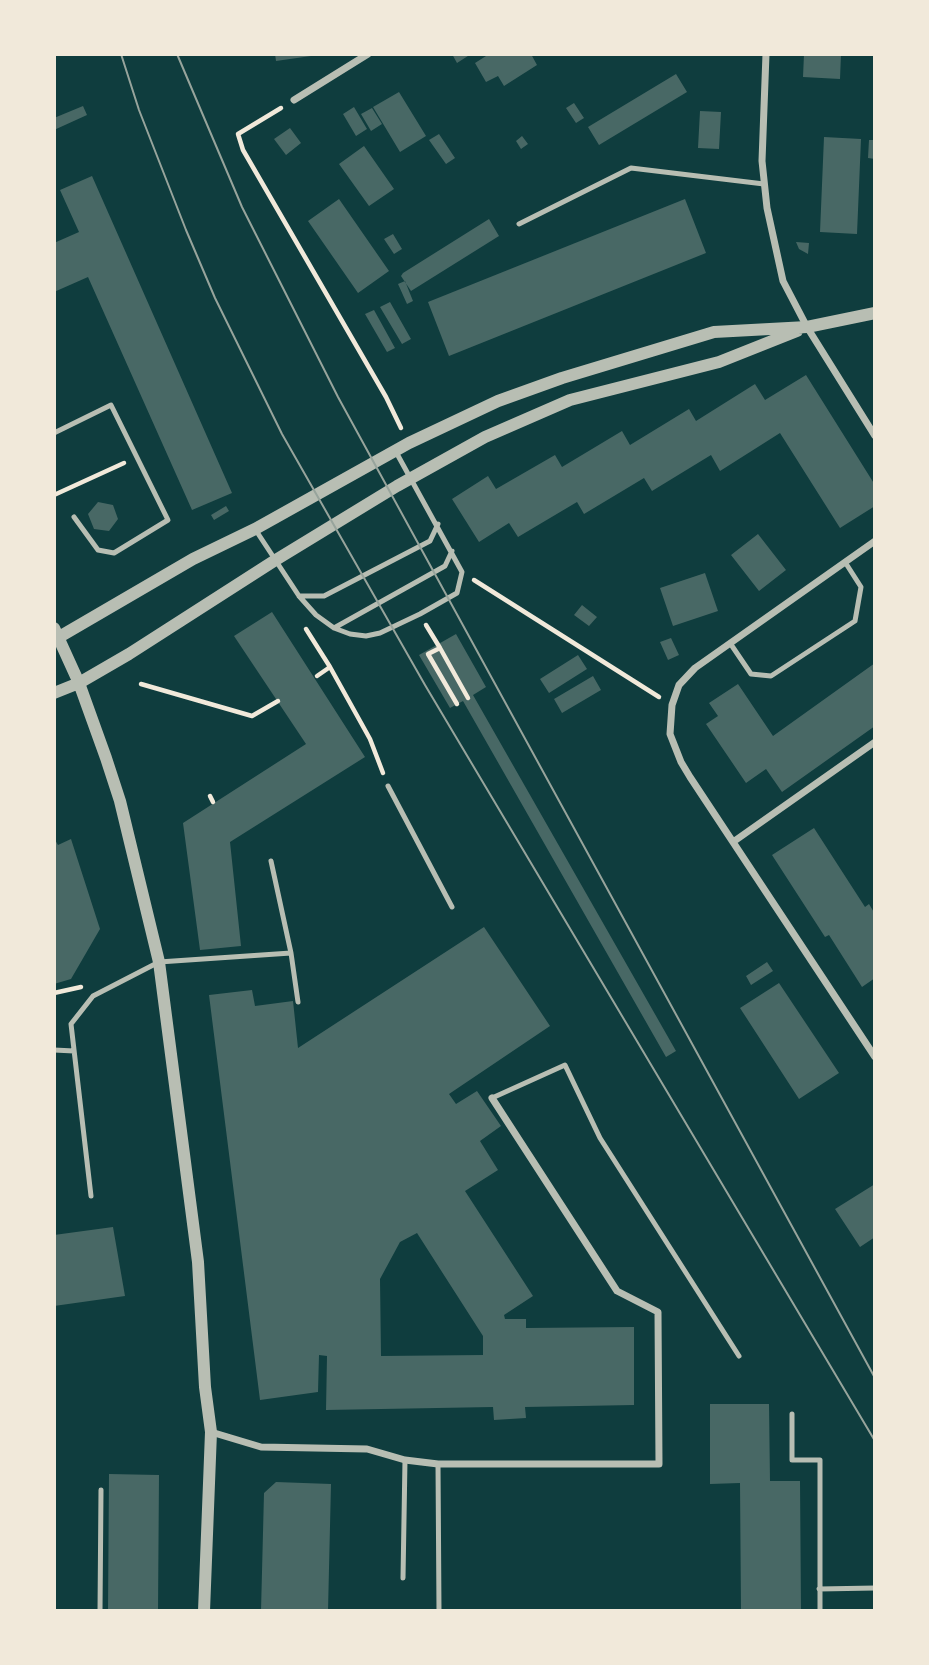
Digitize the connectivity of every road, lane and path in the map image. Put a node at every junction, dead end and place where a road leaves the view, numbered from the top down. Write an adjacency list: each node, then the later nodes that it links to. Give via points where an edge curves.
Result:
1 (369, 54): 3 (street)
2 (766, 54): 4 (street)
3 (293, 100): 10 (path, via 238,134 243,150)
4 (764, 184): 5 (lane, via 631,168); 7 (street, via 783,281)
5 (519, 223)
6 (875, 313): 7 (street)
7 (807, 327): 9 (street); 10 (street, via 714,332 562,378); 13 (street, via 719,362 570,400 485,437)
8 (54, 433): 12 (lane, via 111,405)
9 (875, 436)
10 (409, 443): 11 (street)
11 (395, 450): 13 (lane); 17 (street)
12 (137, 457): 14 (path); 15 (lane, via 168,520 114,553 98,550)
13 (410, 478): 16 (lane); 20 (street)
14 (54, 495)
15 (74, 517)
16 (438, 524): 19 (lane); 23 (lane, via 430,541 324,596)
17 (256, 530): 20 (lane); 27 (street, via 193,559)
18 (875, 541): 21 (street)
19 (452, 551): 22 (lane); 26 (lane, via 445,566)
20 (274, 561): 23 (lane); 32 (street)
21 (845, 562): 28 (street); 28 (lane, via 861,587 855,621 771,676 751,674)
22 (462, 572): 24 (lane, via 457,593); 38 (path)
23 (299, 596): 26 (lane)
24 (420, 614): 26 (lane, via 373,635); 29 (path)
25 (302, 622): 30 (path)
26 (334, 628)
27 (56, 635): 32 (street)
28 (730, 643): 38 (street, via 695,667 679,685)
29 (440, 648): 35 (path); 37 (path, via 428,654)
30 (330, 667): 31 (path); 40 (path, via 370,738)
31 (317, 676)
32 (79, 683): 34 (street); 47 (street, via 120,801)
33 (141, 684): 36 (path, via 252,716)
34 (54, 693)
35 (468, 698)
36 (278, 701)
37 (457, 704)
38 (671, 705): 43 (street, via 670,734 681,762)
39 (875, 742): 43 (street)
40 (388, 786): 45 (lane)
41 (211, 796): 42 (path)
42 (213, 802)
43 (733, 842): 49 (street)
44 (271, 861): 46 (lane)
45 (452, 907)
46 (291, 953): 47 (lane); 48 (lane)
47 (159, 962): 51 (lane, via 93,996 71,1024); 57 (street, via 198,1262)
48 (298, 1002)
49 (871, 1045): 52 (street)
50 (54, 1050): 51 (lane)
51 (74, 1051): 54 (lane)
52 (875, 1057)
53 (492, 1098): 55 (lane, via 565,1065 600,1138); 59 (street, via 617,1291 658,1312 660,1464)
54 (91, 1196)
55 (739, 1356)
56 (792, 1414): 63 (lane, via 792,1460 820,1460)
57 (211, 1433): 58 (street, via 261,1447 367,1448); 65 (street)
58 (405, 1460): 59 (street); 61 (lane)
59 (438, 1464): 66 (lane)
60 (101, 1490): 64 (lane)
61 (403, 1578)
62 (875, 1588): 63 (lane)
63 (820, 1589): 67 (lane)
64 (100, 1611)
65 (204, 1611)
66 (439, 1611)
67 (820, 1611)

